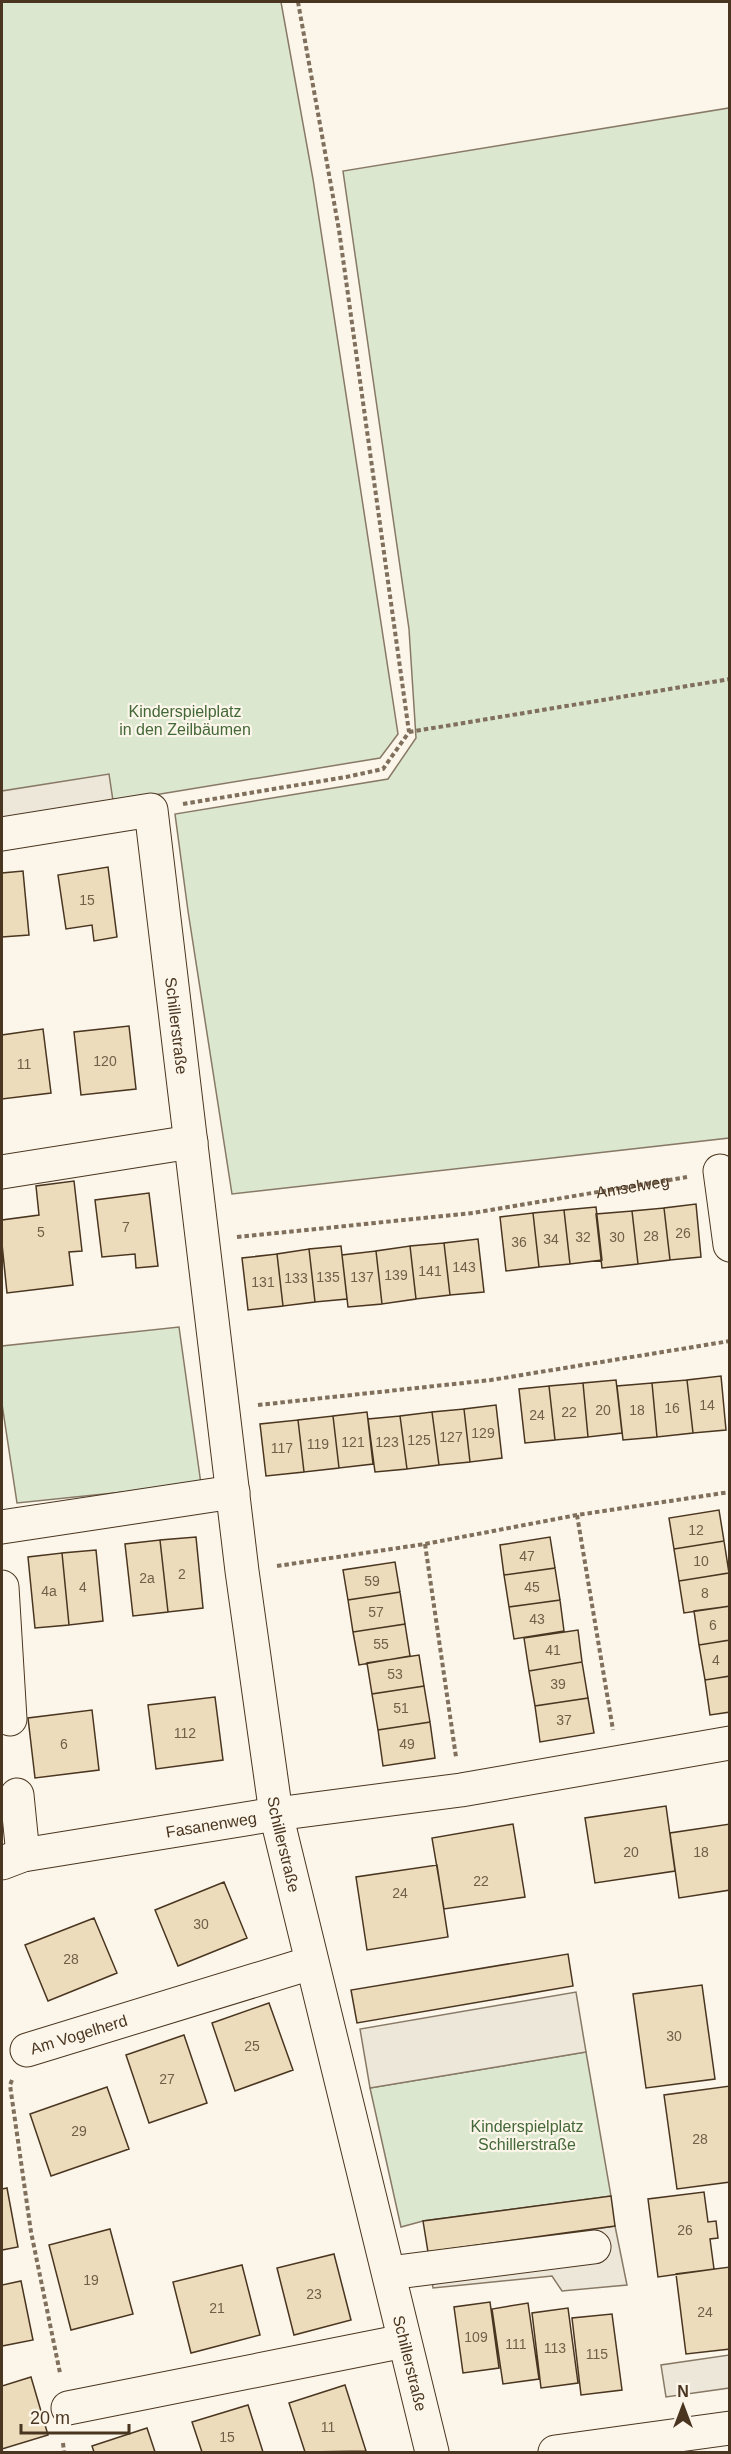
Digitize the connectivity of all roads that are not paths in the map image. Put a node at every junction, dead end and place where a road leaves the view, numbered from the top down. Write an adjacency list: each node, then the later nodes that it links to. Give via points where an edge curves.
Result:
1 (2, 834): 2 (street, Schillerstraße, via 151,810)
2 (191, 1142): 4 (street); 6 (street, Schillerstraße)
3 (720, 1171): 5 (street)
4 (2, 1172)
5 (729, 1245)
6 (233, 1492): 7 (street); 12 (street, Schillerstraße)
7 (2, 1527)
8 (2, 1587): 9 (street)
9 (10, 1719)
10 (729, 1743): 12 (street, Fasanenweg, via 461,1790)
11 (17, 1795): 13 (street, Fasanenweg)
12 (276, 1814): 13 (street, Fasanenweg); 14 (street, Schillerstraße)
13 (12, 1859)
14 (311, 1963): 15 (street, Am Vogelherd); 17 (street, Schillerstraße)
15 (27, 2050)
16 (594, 2247): 17 (street)
17 (389, 2273): 18 (street, Schillerstraße)
18 (404, 2341): 19 (street); 21 (street, Schillerstraße)
19 (68, 2408)
20 (729, 2428): 22 (street)
21 (432, 2452)
22 (555, 2452)

